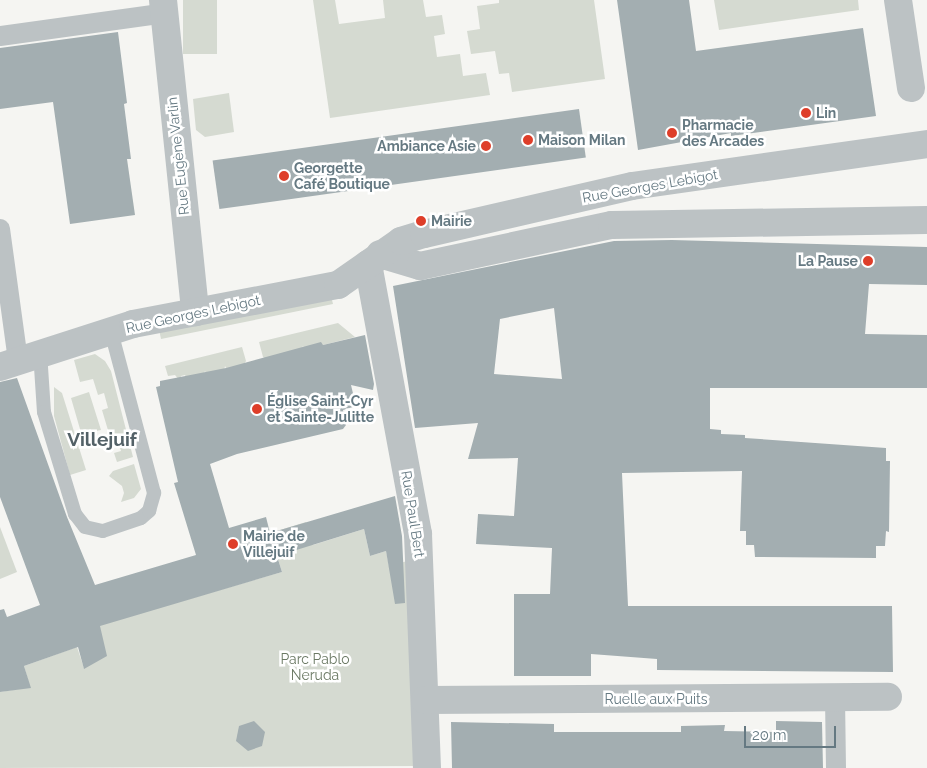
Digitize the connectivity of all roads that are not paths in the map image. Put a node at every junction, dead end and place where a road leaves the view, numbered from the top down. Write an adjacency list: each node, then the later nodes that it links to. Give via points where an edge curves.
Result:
1 (898, 0): 4 (street)
2 (157, 4): 3 (street); 9 (street, Rue Eugène Varlin)
3 (0, 36)
4 (910, 88)
5 (927, 144): 8 (street, Rue Georges Lebigot, via 632,186 424,234 401,241)
6 (927, 220): 8 (street, via 612,225 420,266)
7 (0, 229): 11 (street)
8 (374, 259): 9 (street, Rue Georges Lebigot, via 338,285); 14 (street, Rue Paul Bert, via 418,534)
9 (195, 312): 10 (street, Rue Georges Lebigot)
10 (112, 331): 11 (street, Rue Georges Lebigot); 11 (lane, via 154,492 149,511 141,518 103,531 85,527 75,514 44,412)
11 (19, 357)
12 (835, 697): 13 (street, Ruelle aux Puits); 14 (street, Ruelle aux Puits); 16 (street)
13 (888, 697)
14 (425, 700): 15 (street, Rue Paul Bert)
15 (427, 768)
16 (836, 768)

